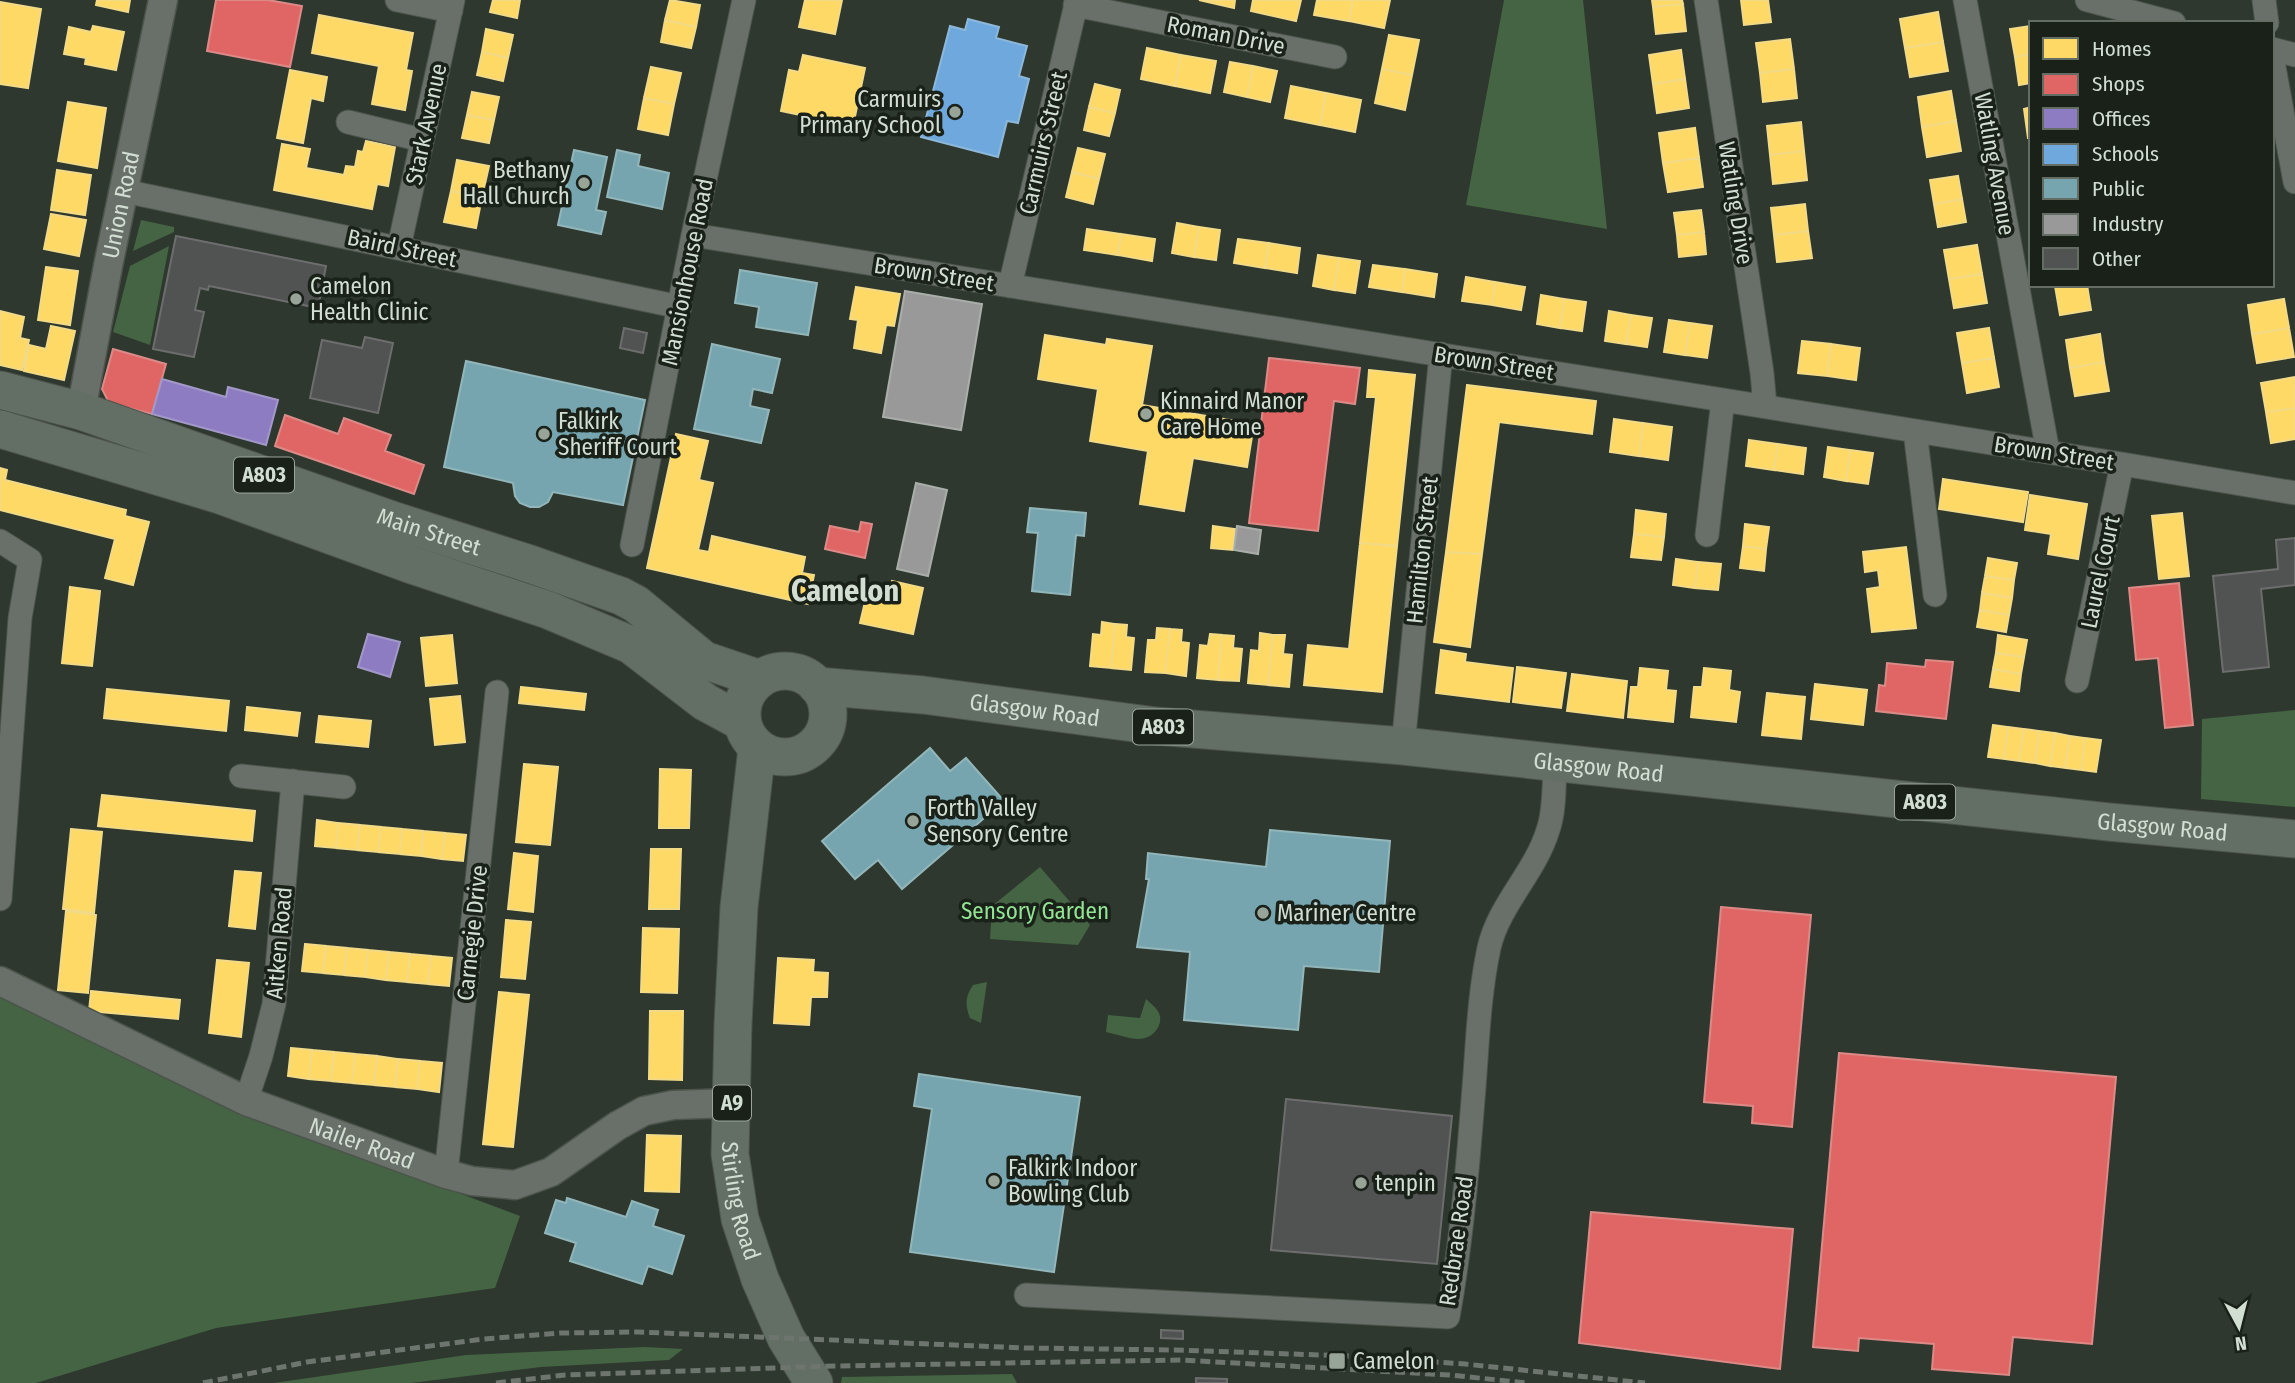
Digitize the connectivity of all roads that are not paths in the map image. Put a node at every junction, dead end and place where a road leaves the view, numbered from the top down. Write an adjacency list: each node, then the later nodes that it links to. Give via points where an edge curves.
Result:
1 (163, 0): 19 (street, Union Road)
2 (397, 0): 9 (street)
3 (744, 0): 20 (street, Mansionhouse Road)
4 (1706, 0): 27 (street, Watling Drive)
5 (1965, 0): 31 (street, Watling Avenue)
6 (2087, 0): 10 (street)
7 (2263, 0): 11 (street)
8 (1076, 3): 14 (street, Roman Drive); 22 (street, Carmuirs Street)
9 (452, 6): 17 (street, Stark Avenue)
10 (2166, 21)
11 (2267, 21)
12 (2274, 50): 13 (street)
13 (2295, 55)
14 (1335, 57)
15 (2274, 67): 18 (street)
16 (348, 122): 17 (street)
17 (422, 140): 21 (street, Stark Avenue)
18 (2295, 182)
19 (124, 191): 21 (street, Baird Street); 28 (street, Union Road)
20 (693, 235): 22 (street, Brown Street); 23 (street, Mansionhouse Road)
21 (399, 247): 23 (street, Baird Street)
22 (1010, 286): 24 (street, Brown Street)
23 (680, 307): 37 (street, Mansionhouse Road)
24 (1441, 354): 26 (street, Brown Street); 46 (street, Hamilton Street)
25 (0, 390): 28 (main road, Main Street / A803)
26 (1723, 400): 27 (street, Brown Street); 35 (street)
27 (1765, 407): 30 (street, Brown Street)
28 (81, 411): 33 (main road, Main Street / A803, via 89,441); 39 (main road, Main Street / A803, via 621,596 704,660)
29 (0, 429): 33 (main road, Main Street / A803)
30 (1915, 430): 31 (street, Brown Street); 38 (street)
31 (2048, 452): 32 (street, Brown Street)
32 (2122, 464): 34 (street, Brown Street); 40 (street, Laurel Court)
33 (132, 467): 44 (main road, Main Street / A803, via 548,610 631,645)
34 (2295, 494)
35 (1707, 535)
36 (0, 541): 53 (street, via 30,560 20,618)
37 (632, 545)
38 (1935, 595)
39 (760, 679): 41 (main road, via 783,671); 44 (main road, via 745,698)
40 (2077, 681)
41 (817, 686): 43 (main road, Glasgow Road / A803); 45 (main road, via 824,696 827,722)
42 (497, 692): 57 (street, Carnegie Drive)
43 (902, 695): 45 (main road, Glasgow Road / A803); 46 (main road, Glasgow Road / A803, via 1156,726)
44 (750, 735): 45 (main road, via 770,755 784,758); 51 (main road, Stirling Road / A9)
45 (811, 744): 51 (main road, Stirling Road / A9)
46 (1403, 746): 47 (main road, Glasgow Road / A803)
47 (1555, 762): 52 (main road, Glasgow Road / A803); 58 (street, Redbrae Road, via 1549,829 1500,915 1490,946 1478,1014 1455,1282 1448,1317)
48 (241, 776): 49 (street)
49 (293, 782): 50 (street); 55 (street, Aitken Road, via 274,1004)
50 (344, 787)
51 (749, 836): 56 (main road, Stirling Road / A9, via 739,907)
52 (2295, 839)
53 (0, 899)
54 (0, 981): 55 (street, Nailer Road)
55 (246, 1101): 57 (street, Nailer Road)
56 (732, 1103): 57 (street, Nailer Road, via 644,1111 551,1172 515,1185); 59 (main road, Stirling Road / A9, via 730,1154 740,1219 786,1338)
57 (446, 1174)
58 (1026, 1295)
59 (814, 1383)

